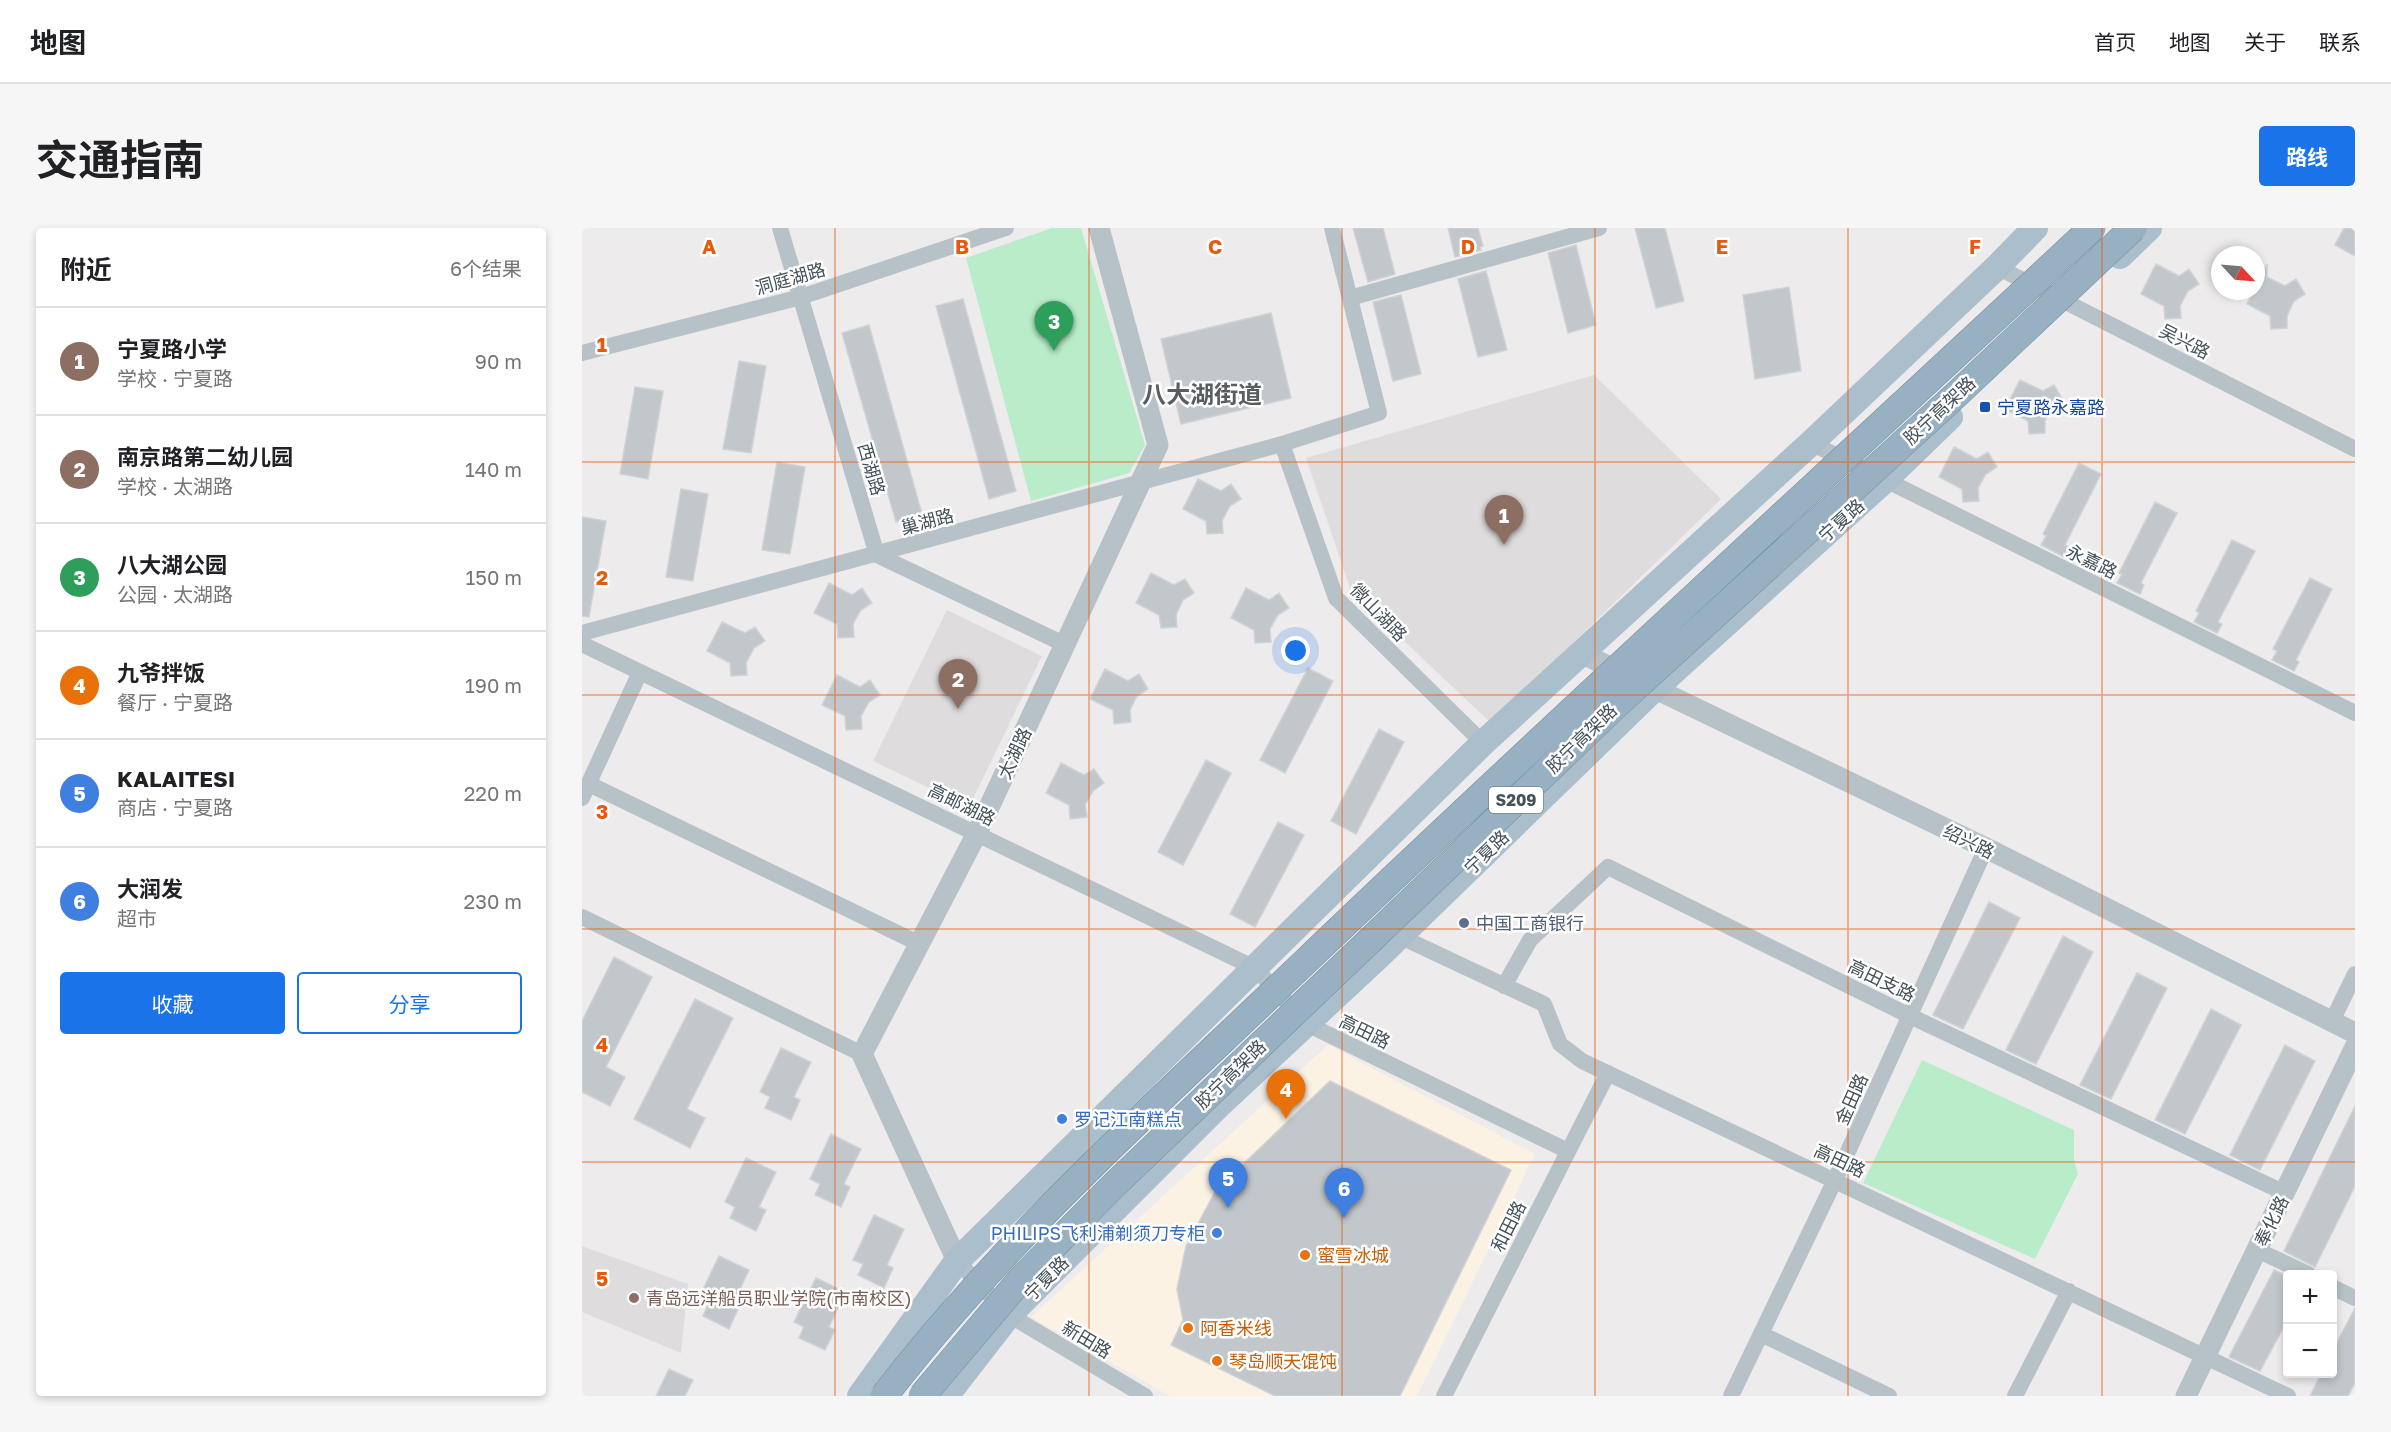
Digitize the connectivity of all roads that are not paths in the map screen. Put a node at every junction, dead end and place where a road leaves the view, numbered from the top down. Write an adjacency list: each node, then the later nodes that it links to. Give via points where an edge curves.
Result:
1 (780, 228): 11 (street, 西湖路)
2 (1006, 228): 11 (street, 洞庭湖路)
3 (1099, 228): 19 (street, 太湖路, via 1158,445)
4 (1332, 228): 12 (street)
5 (1599, 228): 12 (street)
6 (2035, 228): 10 (main road)
7 (2092, 228): 58 (highway, 胶宁高架路 / S209, bridge, via 1586,696 1091,1167 972,1290)
8 (2133, 228): 59 (highway, 胶宁高架路 / S209, bridge, via 1613,708 1120,1179 1021,1279)
9 (2150, 228): 13 (main road, 宁夏路)
10 (1997, 267): 13 (street, 吴兴路); 15 (main road)
11 (801, 297): 14 (street, 洞庭湖路); 20 (street, 西湖路)
12 (1350, 298): 16 (street, 巢湖路, via 1379,413)
13 (2070, 304): 17 (street, 吴兴路); 18 (main road, 宁夏路)
14 (582, 353)
15 (1811, 443): 18 (street, 永嘉路); 24 (main road)
16 (1282, 444): 19 (street, 巢湖路); 28 (street, 微山湖路, via 1336,598)
17 (2355, 449)
18 (1885, 480): 26 (main road, 宁夏路); 27 (street, 永嘉路)
19 (1141, 482): 20 (street, 巢湖路); 23 (street, 太湖路)
20 (877, 555): 21 (street, 巢湖路); 23 (street)
21 (582, 633)
22 (582, 644): 25 (street, 高邮湖路)
23 (1066, 645): 30 (street, 太湖路)
24 (1581, 653): 26 (street, 绍兴路); 28 (main road)
25 (640, 672): 29 (street); 30 (street, 高邮湖路)
26 (1654, 689): 31 (street, 绍兴路); 33 (main road, 宁夏路)
27 (2355, 713)
28 (1483, 743): 35 (main road)
29 (585, 791): 34 (street)
30 (976, 833): 34 (street, 太湖路); 35 (street, 高邮湖路)
31 (1986, 848): 38 (street, 金田路); 39 (street, 绍兴路)
32 (582, 917): 43 (street)
33 (1399, 936): 37 (street, 高田路); 40 (main road, 宁夏路)
34 (920, 944): 43 (street, 太湖路)
35 (1255, 968): 40 (street, 高邮湖路); 49 (main road)
36 (2355, 974): 39 (street)
37 (1504, 986): 38 (street, 高田支路, via 1530,940 1608,867); 44 (street, 高田路, via 1544,1004 1560,1044 1582,1061)
38 (1910, 1016): 46 (street, 金田路); 47 (street, 高田支路)
39 (2332, 1021): 41 (street, 绍兴路)
40 (1307, 1024): 45 (street, 高田路); 54 (main road, 宁夏路, via 1218,1106)
41 (2355, 1033)
42 (2355, 1047): 47 (street, 奉化路)
43 (862, 1054): 49 (street)
44 (1608, 1073): 45 (street, 和田路); 46 (street, 高田路)
45 (1568, 1151): 62 (street, 和田路)
46 (1835, 1180): 52 (street, 高田路); 55 (street, 金田路)
47 (2284, 1193): 48 (street, 奉化路)
48 (2257, 1250): 50 (street); 56 (street, 奉化路)
49 (957, 1261): 54 (street, 新田路); 57 (main road)
50 (2298, 1270)
51 (2337, 1289): 53 (street)
52 (2069, 1291): 56 (street, 高田路); 65 (street)
53 (2355, 1298)
54 (1009, 1315): 60 (main road, 宁夏路); 61 (street, 新田路)
55 (1761, 1334): 63 (street, 金田路); 64 (street)
56 (2207, 1356): 66 (street, 奉化路); 67 (street, 高田路)
57 (860, 1396)
58 (884, 1396)
59 (922, 1396)
60 (946, 1396)
61 (1145, 1396)
62 (1444, 1396)
63 (1731, 1396)
64 (1889, 1396)
65 (2015, 1396)
66 (2186, 1396)
67 (2288, 1396)

